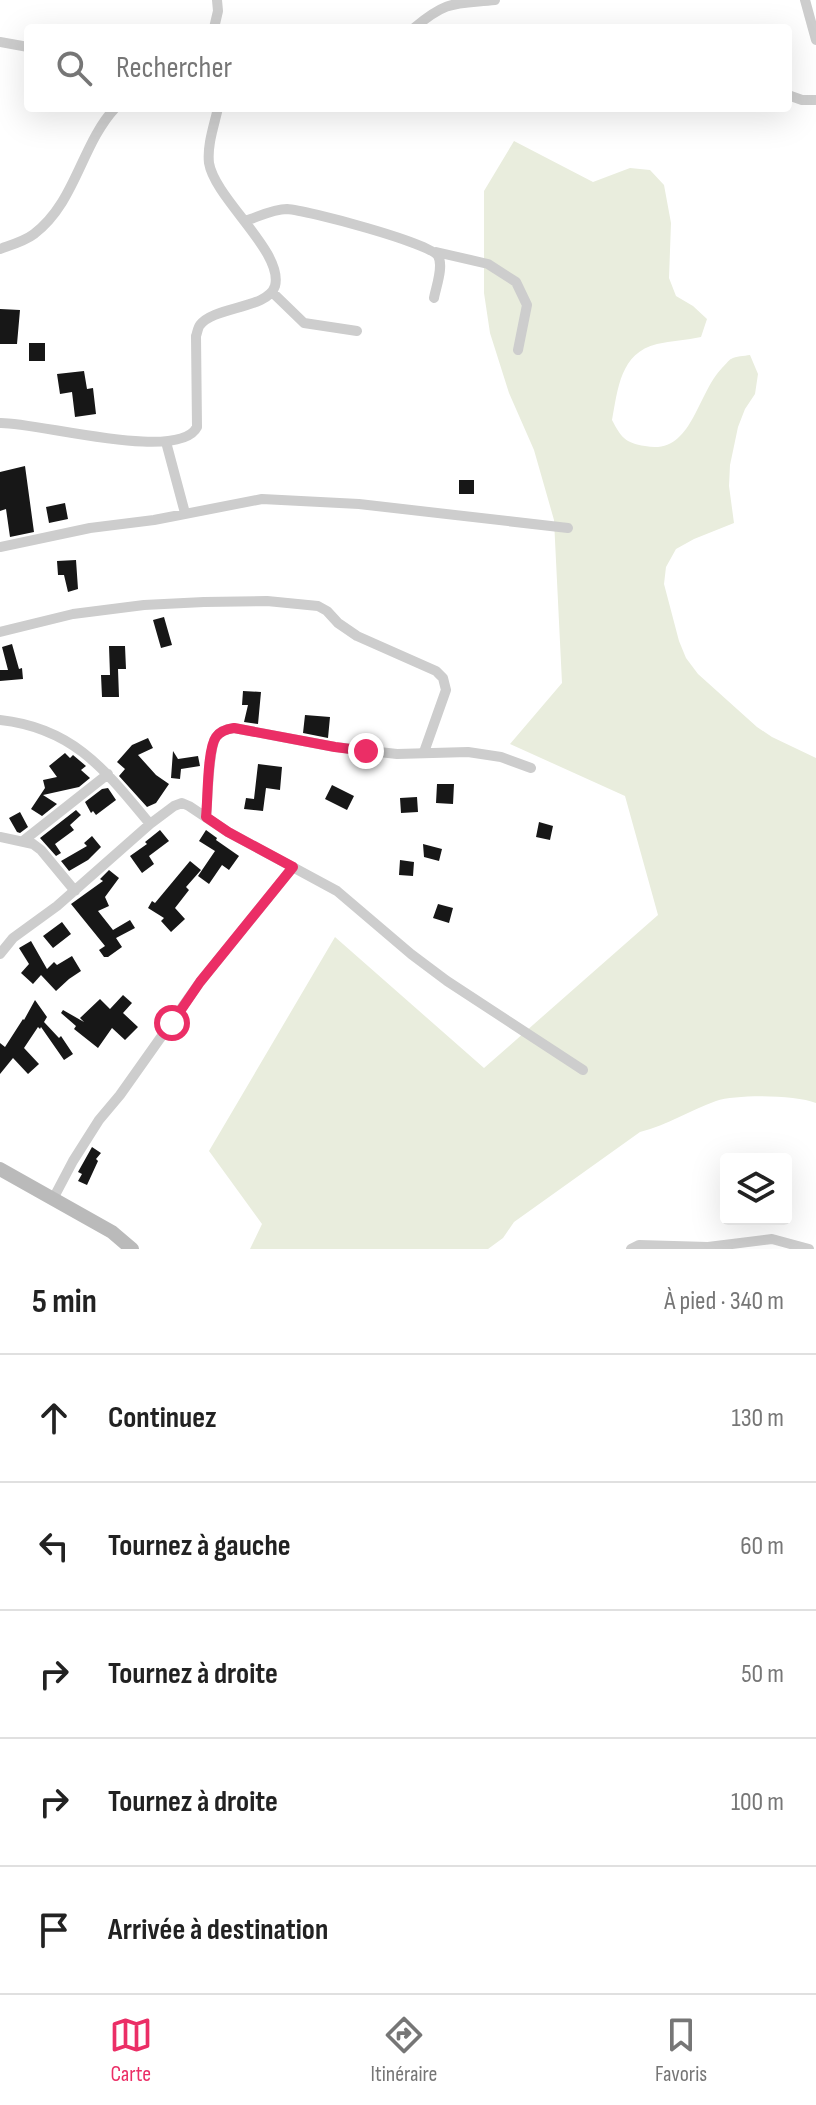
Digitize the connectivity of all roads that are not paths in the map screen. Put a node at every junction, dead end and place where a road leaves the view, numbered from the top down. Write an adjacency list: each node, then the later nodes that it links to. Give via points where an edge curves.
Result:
1 (217, 0): 4 (street)
2 (495, 0): 5 (street, via 452,3)
3 (805, 0): 6 (street)
4 (215, 24)
5 (418, 24)
6 (816, 40)
7 (0, 42): 8 (street)
8 (24, 46)
9 (792, 96): 10 (street)
10 (816, 100)
11 (111, 112): 14 (street, via 72,187 45,224)
12 (217, 112): 13 (street, via 209,164 226,199)
13 (245, 221): 15 (street, via 292,209); 16 (street, via 272,266)
14 (0, 249)
15 (436, 252): 17 (street, via 440,261); 19 (street, via 488,264 516,282 527,305)
16 (272, 292): 18 (street, via 304,323); 21 (street, via 199,325 197,427 187,437)
17 (434, 298)
18 (357, 331)
19 (518, 350)
20 (0, 423): 21 (street)
21 (166, 442): 22 (street)
22 (185, 513): 23 (street, via 262,499 318,501); 24 (street)
23 (568, 528)
24 (0, 547)
25 (0, 632): 27 (street, via 73,614 144,605 267,601 318,606 357,636 443,678 446,690)
26 (0, 720): 29 (street, via 73,744)
27 (424, 752): 28 (street, via 468,752); 30 (street, via 397,754 224,730 212,749)
28 (531, 768)
29 (108, 774): 31 (street); 33 (street)
30 (206, 817): 31 (street, via 182,803); 34 (street)
31 (150, 824): 35 (street)
32 (0, 837): 33 (street)
33 (23, 841): 35 (street, via 41,850)
34 (293, 867): 37 (street, via 337,891 435,972); 39 (street, via 99,1120)
35 (75, 891): 36 (street)
36 (0, 954)
37 (583, 1070)
38 (0, 1169): 39 (street)
39 (53, 1199): 41 (street)
40 (774, 1244): 42 (street); 43 (street)
41 (132, 1249)
42 (631, 1249)
43 (809, 1249)

